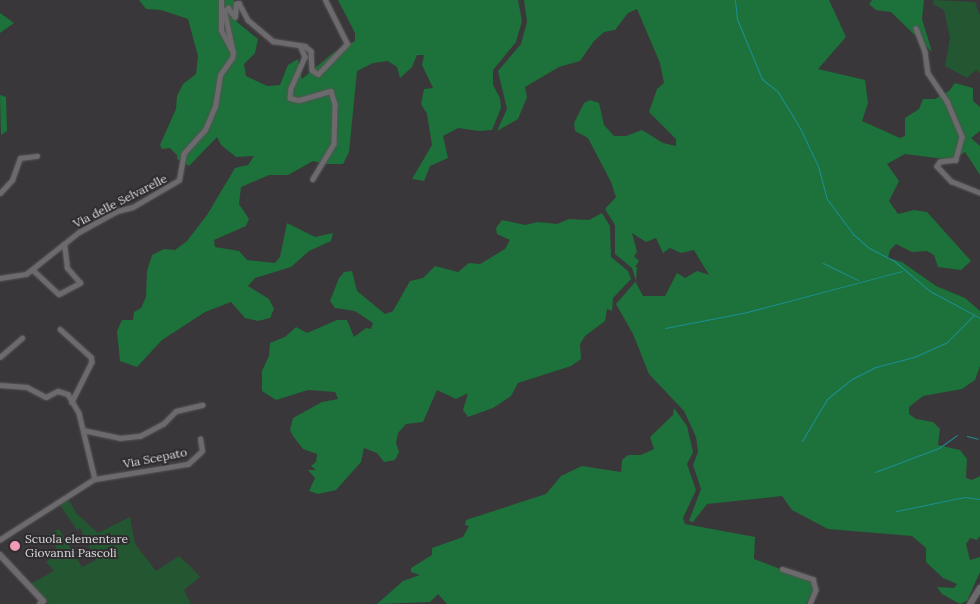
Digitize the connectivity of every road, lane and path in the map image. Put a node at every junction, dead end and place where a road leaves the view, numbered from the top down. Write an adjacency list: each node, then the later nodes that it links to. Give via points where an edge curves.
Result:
1 (221, 0): 5 (street, via 221,30)
2 (325, 0): 4 (street, via 347,44 315,74 312,70 313,54)
3 (916, 28): 9 (street, via 925,52 928,73 947,101 962,137 956,160 940,162 937,166 950,181)
4 (300, 45): 5 (street, via 273,40 263,34 248,20 239,3 236,4 235,17 228,8 224,12); 7 (street, via 305,57 290,98 299,100 331,91 335,104 334,144)
5 (233, 53): 10 (street, Via delle Selvarelle, via 220,75 215,107 205,130 184,153 178,182 133,207 102,219)
6 (37, 156): 8 (street, via 20,158 12,180)
7 (313, 179)
8 (0, 193)
9 (980, 193)
10 (64, 244): 11 (street, Via delle Selvarelle); 11 (street, via 67,268 80,283 58,294)
11 (33, 270): 12 (street, Via delle Selvarelle)
12 (0, 278)
13 (60, 328): 17 (street, via 91,357 92,362)
14 (22, 338): 15 (street)
15 (0, 358)
16 (0, 385): 17 (street, via 27,387 46,397 58,390 64,391)
17 (72, 402): 19 (street)
18 (202, 405): 19 (street, via 176,411 163,424 140,436 120,438)
19 (83, 430): 21 (street)
20 (200, 439): 21 (street, Via Scepato, via 202,452 188,464)
21 (96, 479): 22 (street)
22 (0, 540)
23 (0, 556): 26 (street)
24 (782, 569): 27 (street, via 813,579 816,590)
25 (980, 588): 28 (street)
26 (43, 603)
27 (810, 604)
28 (970, 604)

